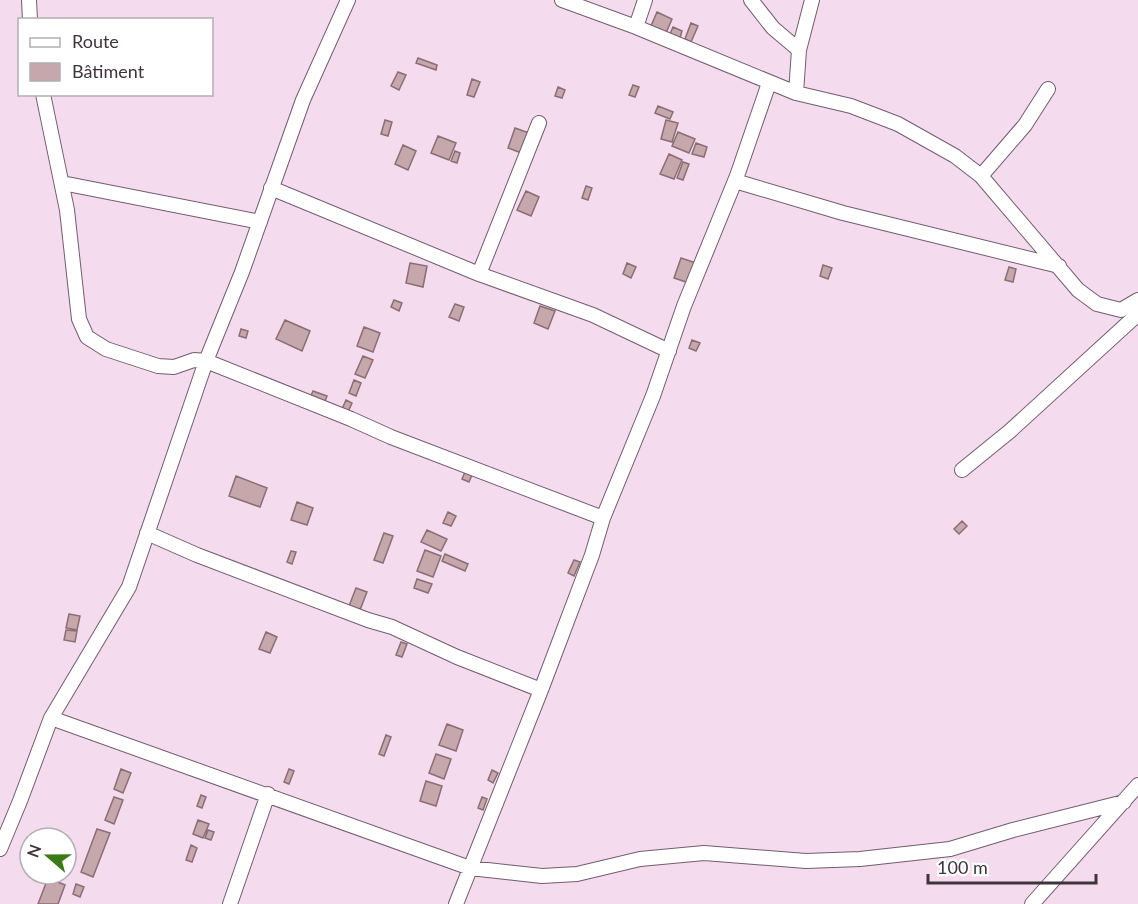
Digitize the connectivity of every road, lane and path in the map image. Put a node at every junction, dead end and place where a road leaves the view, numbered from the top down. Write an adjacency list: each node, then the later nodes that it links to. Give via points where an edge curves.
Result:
1 (29, 0): 7 (street)
2 (348, 0): 18 (street, via 303,100)
3 (562, 0): 8 (street)
4 (645, 0): 8 (street)
5 (751, 0): 9 (street, via 773,28)
6 (812, 0): 9 (street)
7 (30, 18)
8 (636, 27): 10 (street)
9 (799, 50): 12 (street)
10 (769, 83): 12 (street); 16 (street)
11 (1047, 89): 15 (street, via 1025,125)
12 (796, 93): 15 (street, via 851,106 898,124 955,156)
13 (43, 96): 17 (street)
14 (539, 123): 21 (street)
15 (981, 176): 20 (street)
16 (735, 181): 20 (street, via 843,213); 24 (street)
17 (63, 183): 19 (street); 25 (street, via 79,319 87,337 158,366)
18 (271, 188): 19 (street); 21 (street)
19 (260, 222): 25 (street)
20 (1059, 266): 22 (street, via 1078,290 1097,303 1121,310)
21 (479, 274): 24 (street, via 592,315)
22 (1138, 300)
23 (1138, 314): 26 (street)
24 (669, 351): 27 (street)
25 (206, 361): 27 (street); 28 (street)
26 (962, 470)
27 (603, 518): 29 (street)
28 (147, 533): 29 (street, via 392,627); 30 (street, via 129,587)
29 (541, 690): 35 (street)
30 (51, 718): 32 (street); 34 (street)
31 (1138, 785): 33 (street)
32 (268, 794): 35 (street); 36 (street)
33 (1124, 802): 35 (street, via 950,849 871,858 806,861 704,853 640,859 577,874 542,876); 38 (street)
34 (0, 849)
35 (470, 868): 37 (street)
36 (230, 904)
37 (456, 904)
38 (1032, 904)

